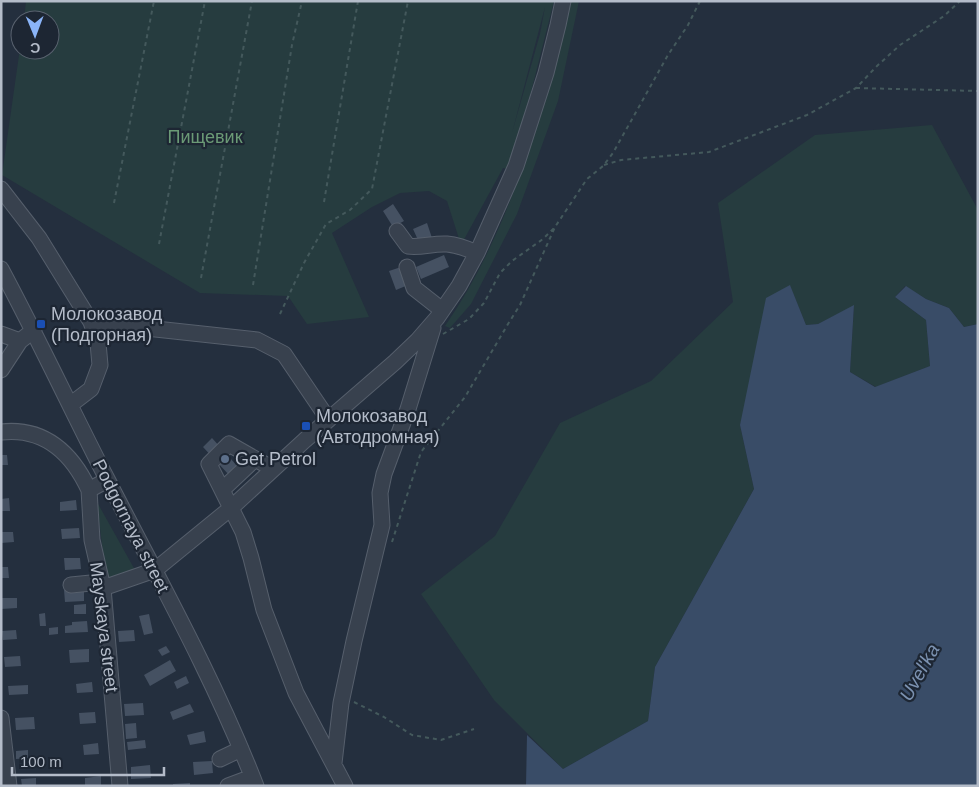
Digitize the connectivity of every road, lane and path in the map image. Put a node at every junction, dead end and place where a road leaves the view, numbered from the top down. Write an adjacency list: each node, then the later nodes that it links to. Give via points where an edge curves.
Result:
1 (154, 1): 14 (path)
2 (205, 1): 18 (path)
3 (252, 1): 22 (path)
4 (302, 1): 23 (path)
5 (358, 1): 15 (path)
6 (408, 1): 24 (path, via 372,189 350,210 326,224)
7 (563, 1): 19 (street, via 546,72 516,166)
8 (700, 1): 12 (path, via 613,153)
9 (960, 1): 10 (path, via 944,16 900,44)
10 (856, 88): 11 (path); 12 (path, via 807,115 720,149 621,160)
11 (978, 91)
12 (602, 166): 16 (path, via 587,179)
13 (3, 198): 26 (street, via 39,238)
14 (114, 202)
15 (324, 202)
16 (555, 227): 30 (path, via 500,273 484,303 469,320); 41 (path, via 520,305 466,397 421,452)
17 (397, 232): 19 (street, via 408,246 446,244)
18 (158, 244)
19 (477, 253): 25 (street)
20 (407, 267): 25 (street, via 414,288)
21 (1, 269): 27 (street, Podgornaya street)
22 (201, 278)
23 (253, 285)
24 (280, 314)
25 (439, 314): 30 (street); 33 (street, via 417,341)
26 (91, 322): 32 (street, via 98,343 100,365 91,389); 33 (street, via 257,340 284,354)
27 (34, 330): 29 (street); 32 (street, Podgornaya street)
28 (1, 334): 29 (street)
29 (20, 340): 31 (street)
30 (428, 340): 45 (street, via 408,409 384,474 380,493 382,525)
31 (1, 370)
32 (70, 405): 37 (street, Podgornaya street)
33 (328, 419): 36 (street)
34 (1, 432): 39 (street, via 29,432 48,440 75,465)
35 (251, 456): 36 (street); 38 (street); 38 (street, via 229,444 209,464)
36 (273, 469): 40 (street)
37 (107, 480): 39 (street); 42 (street, Podgornaya street)
38 (220, 486): 40 (street)
39 (89, 490): 44 (street, Mayskaya street, via 92,540)
40 (231, 508): 42 (street); 50 (street, via 251,558 264,610 296,693)
41 (392, 543)
42 (155, 570): 44 (street); 48 (street, Podgornaya street)
43 (70, 585): 44 (street)
44 (102, 585): 53 (street, Mayskaya street, via 97,607)
45 (343, 696): 47 (path, via 412,735 441,740); 50 (street)
46 (1, 718): 52 (street)
47 (474, 729)
48 (241, 749): 49 (street); 51 (street, Podgornaya street)
49 (220, 759)
50 (334, 763): 55 (street)
51 (254, 782): 54 (street)
52 (9, 786)
53 (120, 786)
54 (228, 786)
55 (345, 786)

